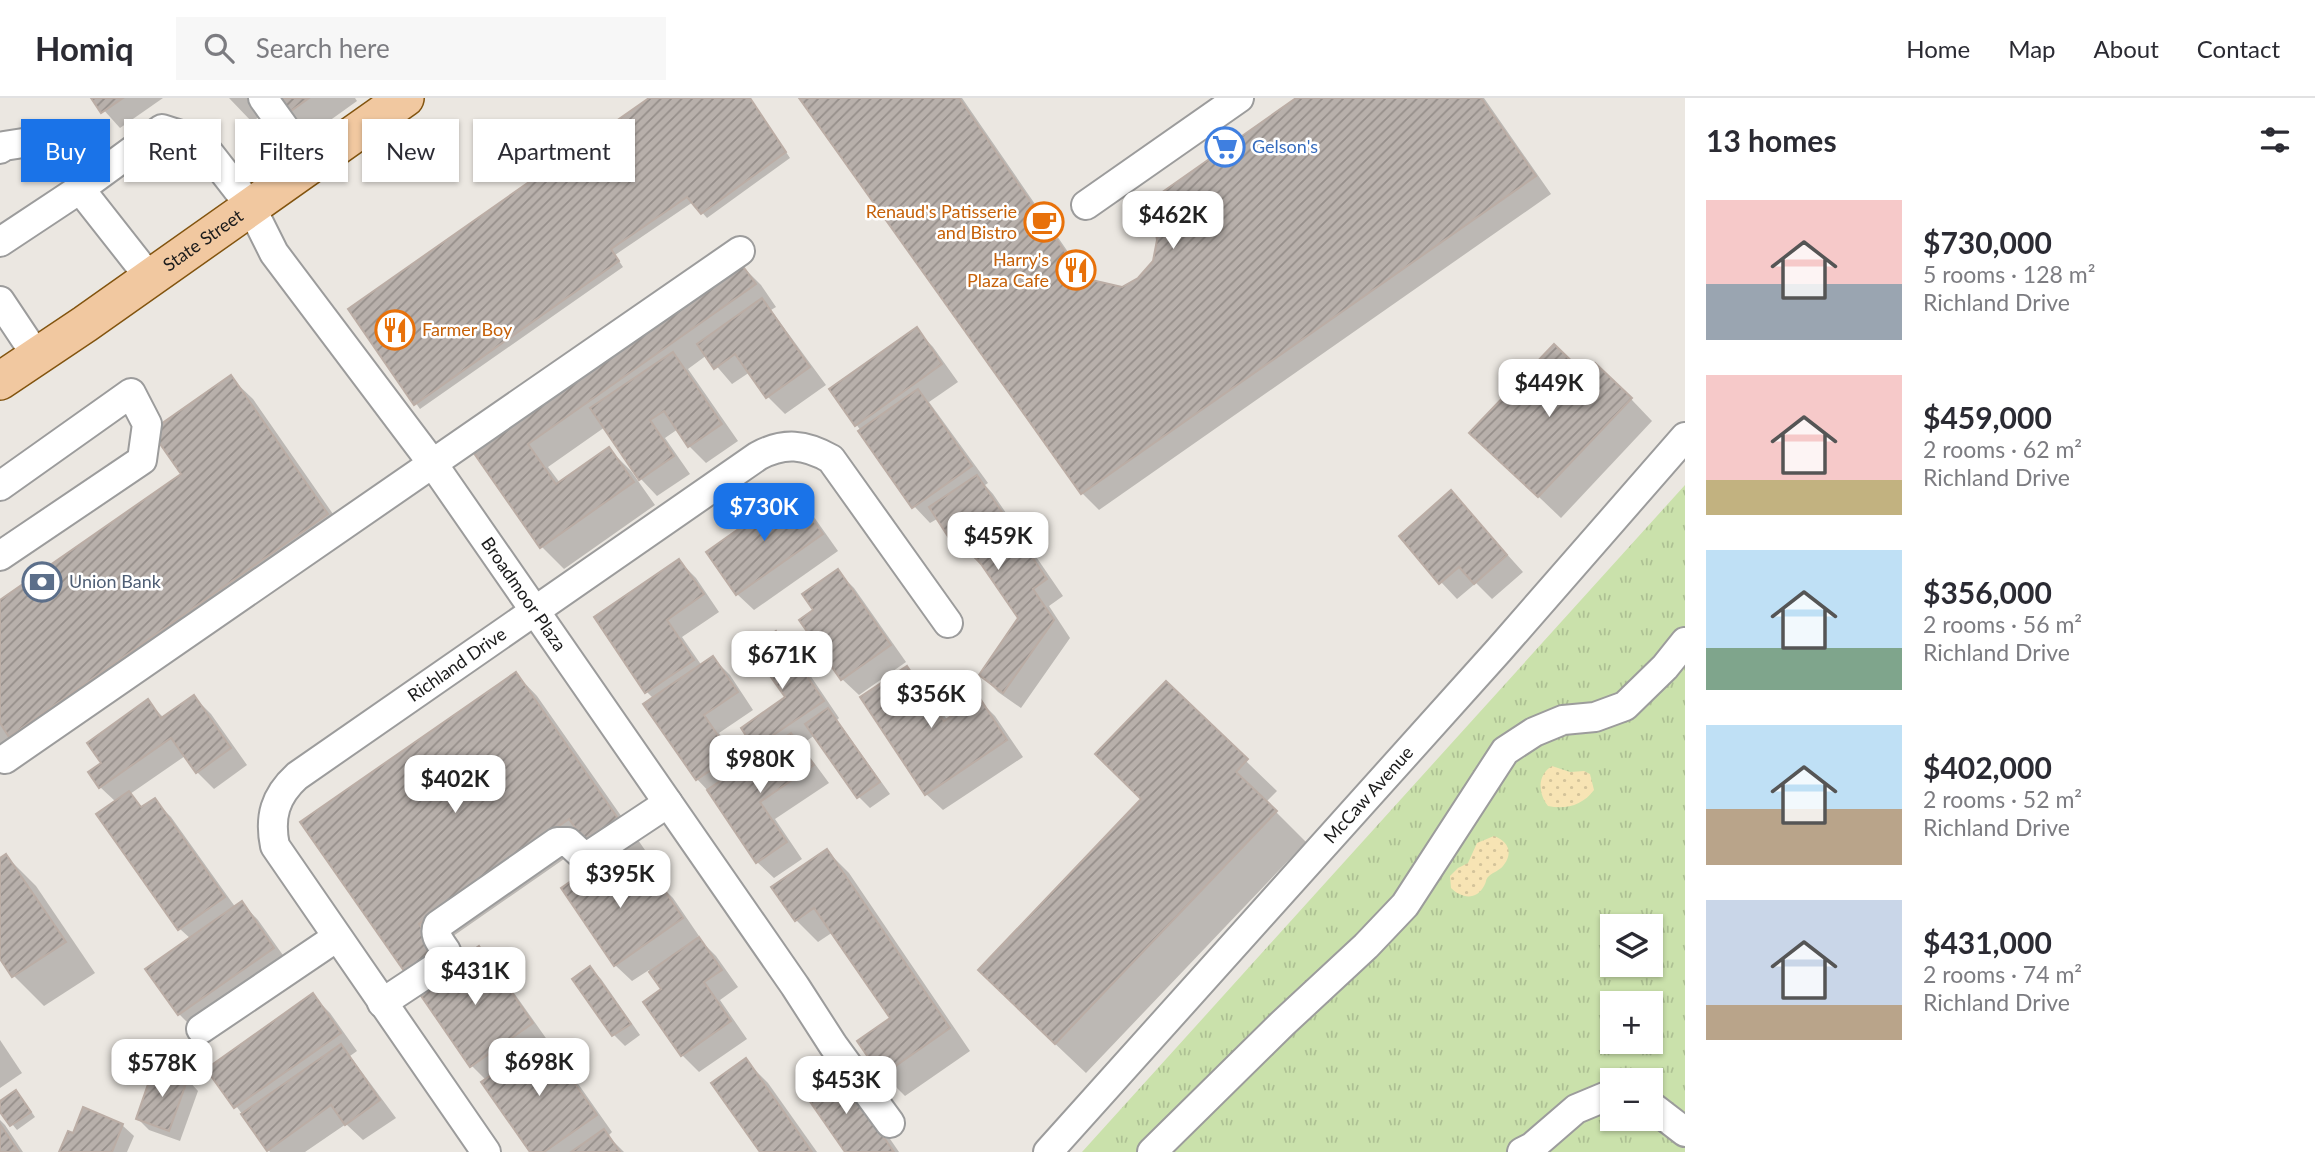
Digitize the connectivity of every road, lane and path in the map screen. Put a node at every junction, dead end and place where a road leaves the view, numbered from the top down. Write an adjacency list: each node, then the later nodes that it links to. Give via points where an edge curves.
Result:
1 (263, 98): 4 (street)
2 (1239, 98): 12 (street)
3 (383, 104): 5 (main road, State Street)
4 (278, 119)
5 (348, 134)
6 (21, 143): 7 (street)
7 (0, 149)
8 (110, 167): 13 (street, Broadmoor Plaza, via 162,129 206,149)
9 (89, 182): 14 (street)
10 (91, 182): 16 (street)
11 (287, 182): 13 (main road, State Street)
12 (1086, 205)
13 (251, 207): 16 (main road, State Street); 21 (street, Broadmoor Plaza, via 274,253)
14 (0, 242)
15 (740, 251): 21 (street)
16 (150, 278): 18 (main road, State Street)
17 (0, 301): 18 (street)
18 (36, 355): 19 (main road, State Street)
19 (0, 381)
20 (1685, 438): 37 (street, McCaw Avenue)
21 (433, 464): 24 (street, Broadmoor Plaza); 27 (street)
22 (0, 486): 23 (street, via 131,393 147,424 142,460)
23 (0, 556)
24 (535, 611): 25 (street, Richland Drive, via 758,456 787,445 803,446 831,459); 28 (street, Broadmoor Plaza); 29 (street, Richland Drive, via 297,776 281,793 272,815 275,846)
25 (948, 623)
26 (1685, 642): 38 (street, via 1625,706 1595,717 1563,720 1505,751 1405,905)
27 (5, 759)
28 (668, 803): 30 (street, via 588,856 568,842 557,842 438,925 436,931 446,951 443,962); 34 (street, Broadmoor Plaza)
29 (337, 937): 30 (street, Richland Drive); 31 (street)
30 (383, 1003): 36 (street, Richland Drive)
31 (201, 1029)
32 (1600, 1099): 39 (street, via 1576,1109)
33 (1663, 1115): 35 (street)
34 (890, 1123)
35 (1685, 1132)
36 (486, 1152)
37 (1048, 1152)
38 (1152, 1152)
39 (1522, 1152)

